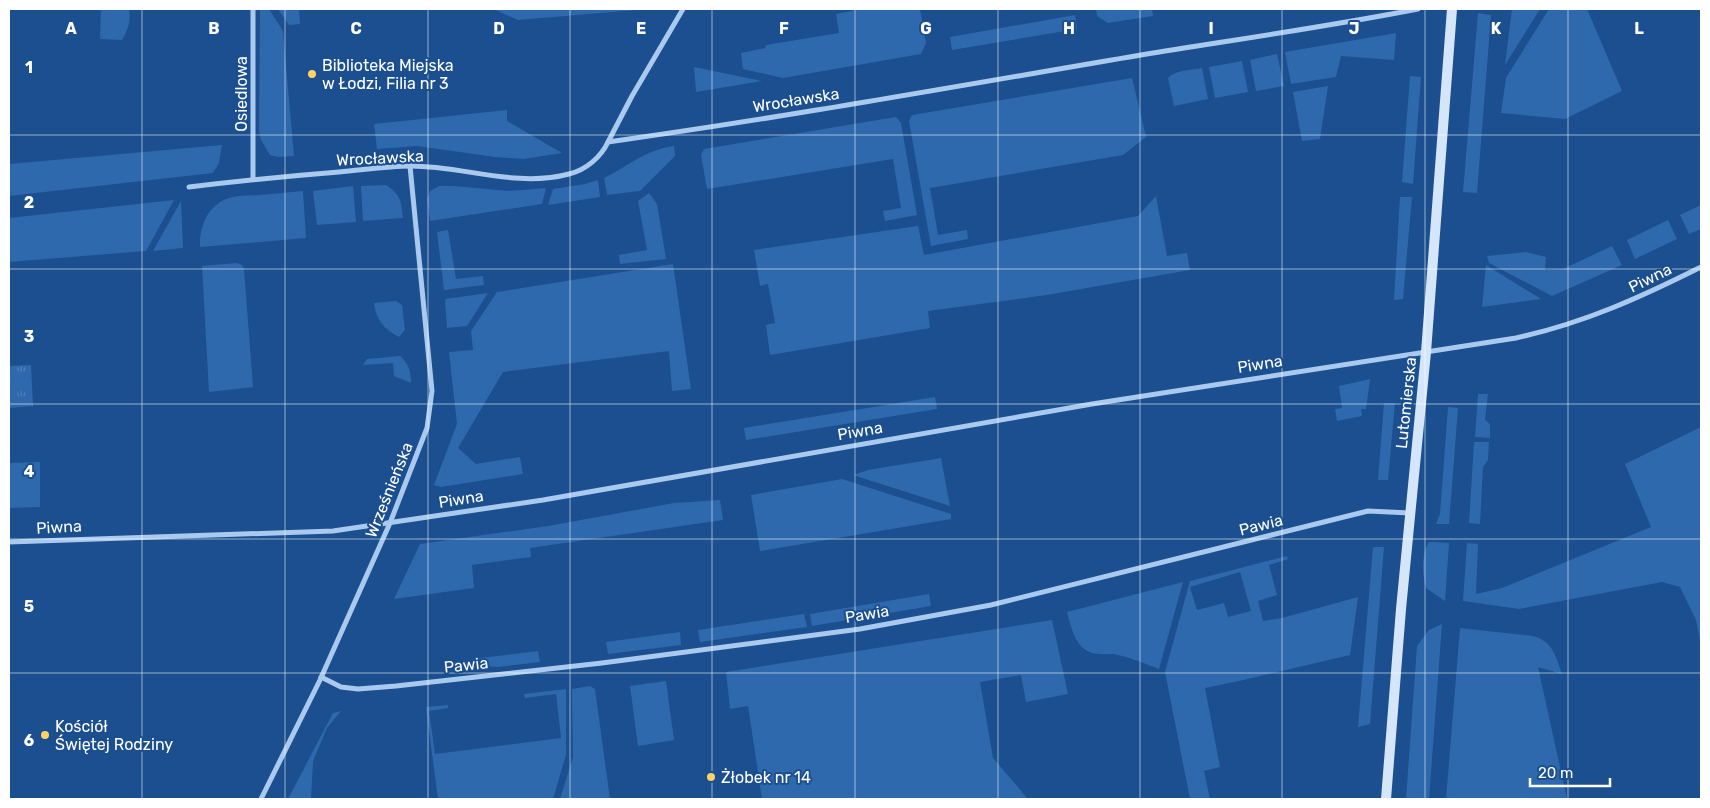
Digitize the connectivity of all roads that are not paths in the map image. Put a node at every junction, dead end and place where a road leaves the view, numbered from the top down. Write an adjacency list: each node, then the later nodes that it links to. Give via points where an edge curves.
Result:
1 (253, 9): 7 (street, Osiedlowa)
2 (683, 9): 5 (street)
3 (1418, 9): 5 (street, Wrocławska)
4 (1452, 9): 10 (main road, Lutomierska)
5 (608, 142): 6 (street, Wrocławska, via 603,153 585,167 569,174 541,178 514,179)
6 (410, 166): 7 (street, Wrocławska); 12 (street, Wrześnieńska, via 432,391 427,428)
7 (253, 179): 8 (street, Wrocławska)
8 (189, 187)
9 (1701, 267): 10 (street, Piwna, via 1642,296 1574,323 1516,338)
10 (1426, 352): 11 (main road, Lutomierska); 12 (street, Piwna, via 1092,404 543,500)
11 (1410, 513): 14 (street, Pawia, via 1368,511 991,604 860,628 602,663 386,687 341,687); 16 (main road, Lutomierska)
12 (390, 523): 13 (street, Piwna, via 334,531); 14 (street, Wrześnieńska)
13 (9, 542)
14 (322, 677): 15 (street, Wrześnieńska)
15 (261, 799)
16 (1386, 799)

